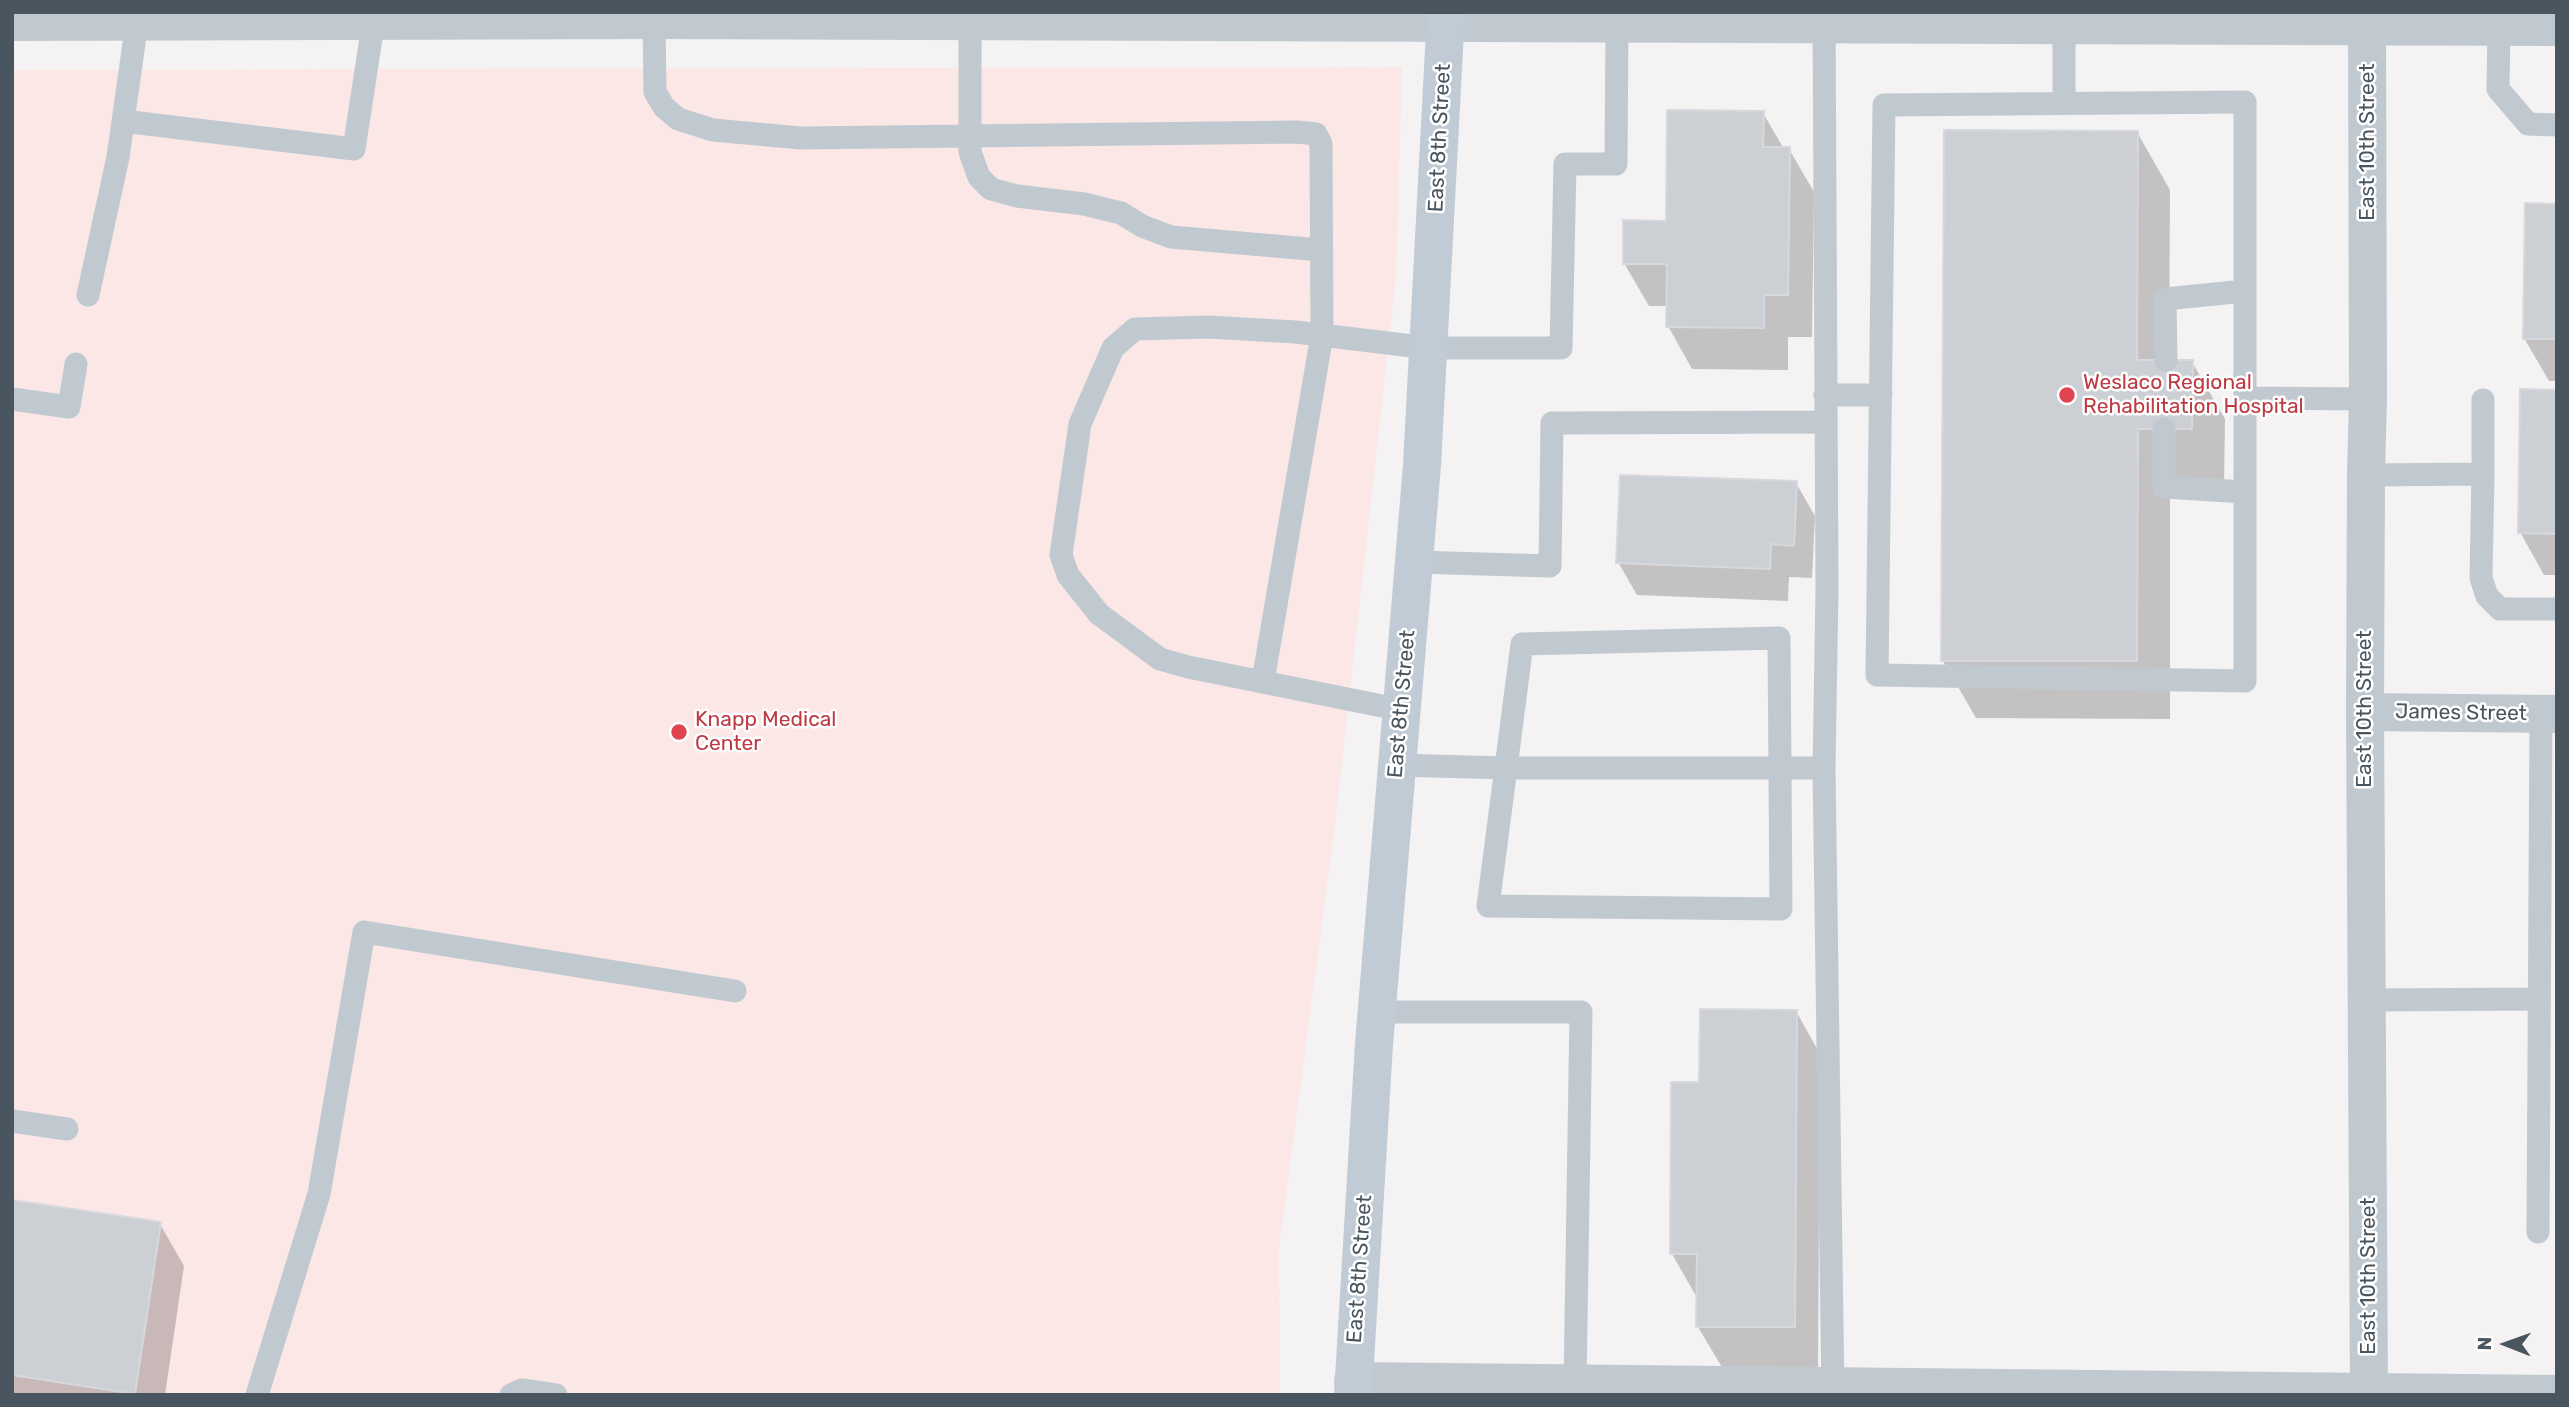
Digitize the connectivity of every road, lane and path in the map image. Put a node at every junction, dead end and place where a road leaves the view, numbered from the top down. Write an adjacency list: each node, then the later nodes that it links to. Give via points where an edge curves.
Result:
1 (654, 16): 2 (street); 11 (street); 19 (lane, via 654,92 678,119 713,130 802,138)
2 (374, 17): 10 (street); 17 (lane, via 354,149)
3 (94, 18): 9 (street); 10 (street)
4 (1167, 18): 5 (street); 11 (street)
5 (1446, 18): 12 (street); 24 (street, East 8th Street)
6 (1824, 18): 12 (street); 13 (street); 27 (lane)
7 (2193, 19): 8 (street); 13 (street)
8 (2369, 19): 14 (street); 31 (street, East 10th Street)
9 (12, 22)
10 (137, 22): 17 (lane)
11 (970, 22): 19 (lane)
12 (1616, 23): 24 (lane, via 1616,164 1565,164 1561,348)
13 (2064, 24): 16 (lane)
14 (2499, 26): 15 (street); 18 (lane, via 2497,89 2528,124)
15 (2557, 27)
16 (2064, 103): 21 (lane, via 2245,102); 28 (lane, via 1884,105)
17 (123, 121): 22 (lane)
18 (2557, 125)
19 (970, 136): 20 (lane, via 979,177 991,189 1084,204 1121,214 1171,237); 20 (lane, via 1316,134 1321,144)
20 (1321, 250): 23 (lane)
21 (2245, 291): 25 (lane, via 2165,299); 29 (lane)
22 (88, 295)
23 (1322, 335): 24 (lane); 40 (lane); 40 (lane, via 1208,327 1135,329 1113,348 1080,424 1061,555 1068,575 1100,614 1160,659)
24 (1429, 348): 38 (street, East 8th Street)
25 (2166, 360)
26 (76, 364): 30 (lane, via 69,407)
27 (1825, 395): 28 (lane); 33 (lane)
28 (1881, 395): 37 (lane, via 1877,675 2245,681)
29 (2245, 398): 31 (lane); 37 (lane)
30 (12, 399)
31 (2368, 399): 36 (street, East 10th Street)
32 (2483, 400): 35 (lane)
33 (1826, 422): 38 (lane, via 1552,423 1550,566); 47 (lane)
34 (2164, 429): 37 (lane, via 2164,486)
35 (2483, 474): 36 (lane); 39 (lane, via 2482,579 2487,596 2500,609)
36 (2366, 475): 42 (street, East 10th Street)
37 (2245, 492)
38 (1414, 562): 41 (street, East 8th Street)
39 (2557, 609)
40 (1263, 681): 41 (lane)
41 (1402, 710): 44 (street, East 8th Street)
42 (2365, 712): 43 (street, James Street); 50 (street, East 10th Street)
43 (2549, 714): 49 (lane)
44 (1397, 765): 46 (lane); 51 (street, East 8th Street)
45 (1781, 767): 46 (lane); 46 (lane, via 1779,638 1522,644); 46 (lane, via 1781,909 1488,906); 47 (lane)
46 (1506, 768)
47 (1824, 768): 58 (lane)
48 (735, 990): 63 (lane, via 364,932 319,1194)
49 (2539, 999): 50 (lane); 54 (lane)
50 (2367, 1000): 60 (street, East 10th Street)
51 (1377, 1012): 55 (lane, via 1581,1012); 56 (street, East 8th Street)
52 (12, 1121): 53 (lane)
53 (67, 1129)
54 (2538, 1233)
55 (1575, 1384): 56 (street); 57 (street)
56 (1353, 1388)
57 (1643, 1390): 58 (street)
58 (1833, 1391): 59 (street)
59 (2083, 1392): 60 (street)
60 (2370, 1392): 61 (street)
61 (2426, 1394): 62 (street)
62 (2557, 1394)
63 (257, 1395)
64 (511, 1395): 65 (lane, via 522,1390)
65 (556, 1395)

